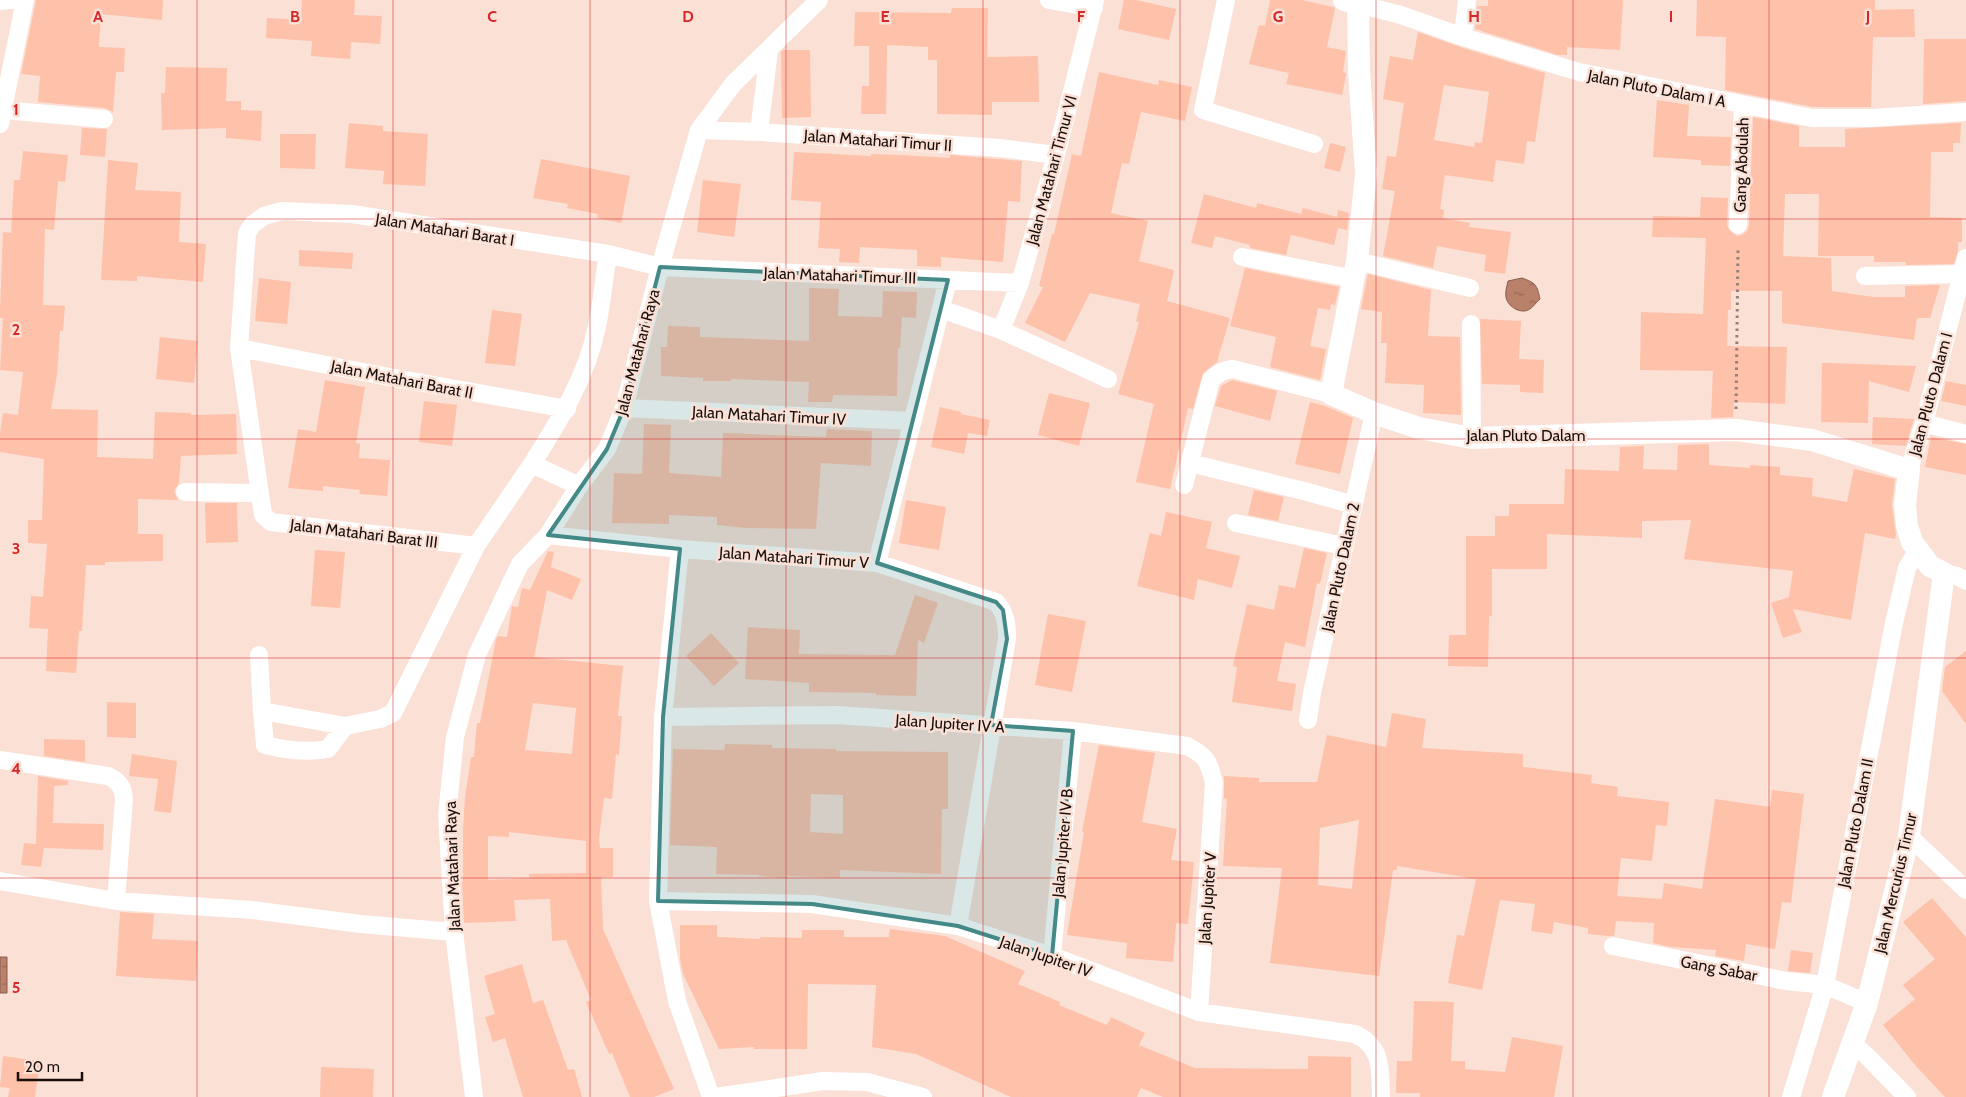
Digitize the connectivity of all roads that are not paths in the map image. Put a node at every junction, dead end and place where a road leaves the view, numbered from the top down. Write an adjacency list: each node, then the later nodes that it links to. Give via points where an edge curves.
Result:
1 (10, 0): 7 (street)
2 (25, 0): 14 (street)
3 (819, 0): 11 (street, Jalan Matahari Raya)
4 (1049, 0): 9 (street)
5 (1226, 0): 18 (street, via 1203,110)
6 (1467, 0): 10 (street)
7 (0, 1)
8 (1351, 2): 10 (street, Jalan Pluto Dalam I A, via 1401,15); 25 (street, via 1366,174)
9 (1094, 4): 19 (street, Jalan Matahari Timur VI)
10 (1463, 37): 12 (street, Jalan Pluto Dalam I A, via 1579,72)
11 (769, 50): 16 (street, Jalan Matahari Raya, via 733,84); 17 (street)
12 (1743, 105): 13 (street, Jalan Pluto Dalam I A, via 1812,118); 20 (street, Gang Abdulah)
13 (1966, 112)
14 (2, 117): 15 (street)
15 (104, 119)
16 (699, 130): 17 (street, Jalan Matahari Timur II); 24 (street, Jalan Matahari Raya)
17 (759, 132): 19 (street, Jalan Matahari Timur II, via 1000,148)
18 (1314, 144)
19 (1056, 156): 28 (street, Jalan Matahari Timur VI)
20 (1738, 226)
21 (608, 254): 24 (street, Jalan Matahari Raya); 33 (street, Jalan Matahari Barat I, via 352,214 282,211 264,216 253,224 247,234); 37 (street, via 597,327)
22 (1242, 257): 25 (street)
23 (1964, 266): 26 (street); 40 (street, Jalan Pluto Dalam I)
24 (660, 268): 27 (street, Jalan Matahari Timur III); 36 (street, Jalan Matahari Raya)
25 (1356, 270): 29 (street); 35 (street)
26 (1865, 276)
27 (948, 280): 28 (street, Jalan Matahari Timur III); 30 (street)
28 (1020, 283): 32 (street, Jalan Matahari Timur VI)
29 (1470, 288)
30 (941, 309): 32 (street); 39 (street)
31 (1471, 324): 42 (street)
32 (1001, 330): 34 (street)
33 (238, 348): 37 (street, Jalan Matahari Barat II); 49 (street)
34 (1108, 379)
35 (1331, 394): 38 (street, Jalan Pluto Dalam); 43 (street, via 1233,369 1225,370 1211,380)
36 (624, 408): 39 (street, Jalan Matahari Timur IV); 47 (street, Jalan Matahari Raya, via 607,449)
37 (567, 409): 44 (street)
38 (1374, 413): 42 (street, Jalan Pluto Dalam, via 1419,428); 50 (street, Jalan Pluto Dalam 2)
39 (913, 422): 57 (street)
40 (1924, 423): 41 (street); 45 (street, Jalan Pluto Dalam I)
41 (1966, 434)
42 (1472, 438): 45 (street, Jalan Pluto Dalam, via 1736,430 1812,440)
43 (1190, 463): 46 (street); 50 (street)
44 (532, 464): 47 (street); 53 (street)
45 (1909, 470): 56 (street, via 1905,504 1907,526)
46 (1184, 485)
47 (579, 486): 52 (street, Jalan Matahari Raya)
48 (185, 492): 49 (street)
49 (261, 500): 53 (street, Jalan Matahari Barat III, via 263,515 271,522)
50 (1354, 505): 54 (street, Jalan Pluto Dalam 2)
51 (1236, 523): 54 (street)
52 (548, 535): 55 (street, Jalan Matahari Timur V); 75 (street, Jalan Matahari Raya, via 520,564 477,655 455,737 447,815)
53 (476, 546): 65 (street, via 393,713)
54 (1344, 546): 63 (street, Jalan Pluto Dalam 2)
55 (680, 548): 57 (street, Jalan Matahari Timur V); 62 (street)
56 (1918, 549): 58 (street, via 1930,566); 78 (street, Jalan Pluto Dalam II, via 1907,568 1894,623)
57 (877, 563): 64 (street, Jalan Matahari Timur V, via 996,602 1003,610 1007,639)
58 (1944, 573): 59 (street); 69 (street, Jalan Mercurius Timur)
59 (1966, 581)
60 (258, 654): 61 (street)
61 (262, 711): 65 (street); 65 (street, via 265,744 289,750 309,752 328,749)
62 (663, 716): 64 (street, Jalan Jupiter IV A, via 836,716); 73 (street)
63 (1308, 720)
64 (991, 725): 66 (street, Jalan Jupiter IV A); 74 (street, Jalan Matahari Timur V)
65 (345, 726)
66 (1073, 730): 68 (street, Jalan Jupiter IV A, via 1187,746 1202,753); 77 (street, Jalan Jupiter IV B)
67 (0, 760): 72 (street, via 108,776 116,780 123,789 124,799)
68 (1214, 783): 80 (street, Jalan Jupiter V)
69 (1909, 836): 71 (street); 79 (street, Jalan Mercurius Timur)
70 (0, 881): 72 (street)
71 (1966, 890)
72 (116, 901): 75 (street, via 252,910)
73 (658, 901): 74 (street, Jalan Jupiter IV, via 812,904); 84 (street, via 677,1001)
74 (958, 926): 77 (street, Jalan Jupiter IV)
75 (454, 932): 83 (street, Jalan Matahari Raya)
76 (1614, 946): 78 (street, Gang Sabar, via 1786,981)
77 (1052, 956): 80 (street, Jalan Jupiter IV)
78 (1825, 985): 79 (street, Gang Sabar); 89 (street, Jalan Pluto Dalam II)
79 (1867, 1003): 81 (street, Jalan Mercurius Timur)
80 (1199, 1012): 88 (street, Jalan Jupiter IV, via 1355,1034 1366,1039 1380,1062)
81 (1853, 1044): 90 (street, Jalan Mercurius Timur); 91 (street)
82 (867, 1082): 85 (street, via 823,1081); 86 (street); 87 (street)
83 (474, 1097)
84 (711, 1097)
85 (716, 1097)
86 (851, 1097)
87 (923, 1097)
88 (1381, 1097)
89 (1791, 1097)
90 (1833, 1097)
91 (1907, 1097)

